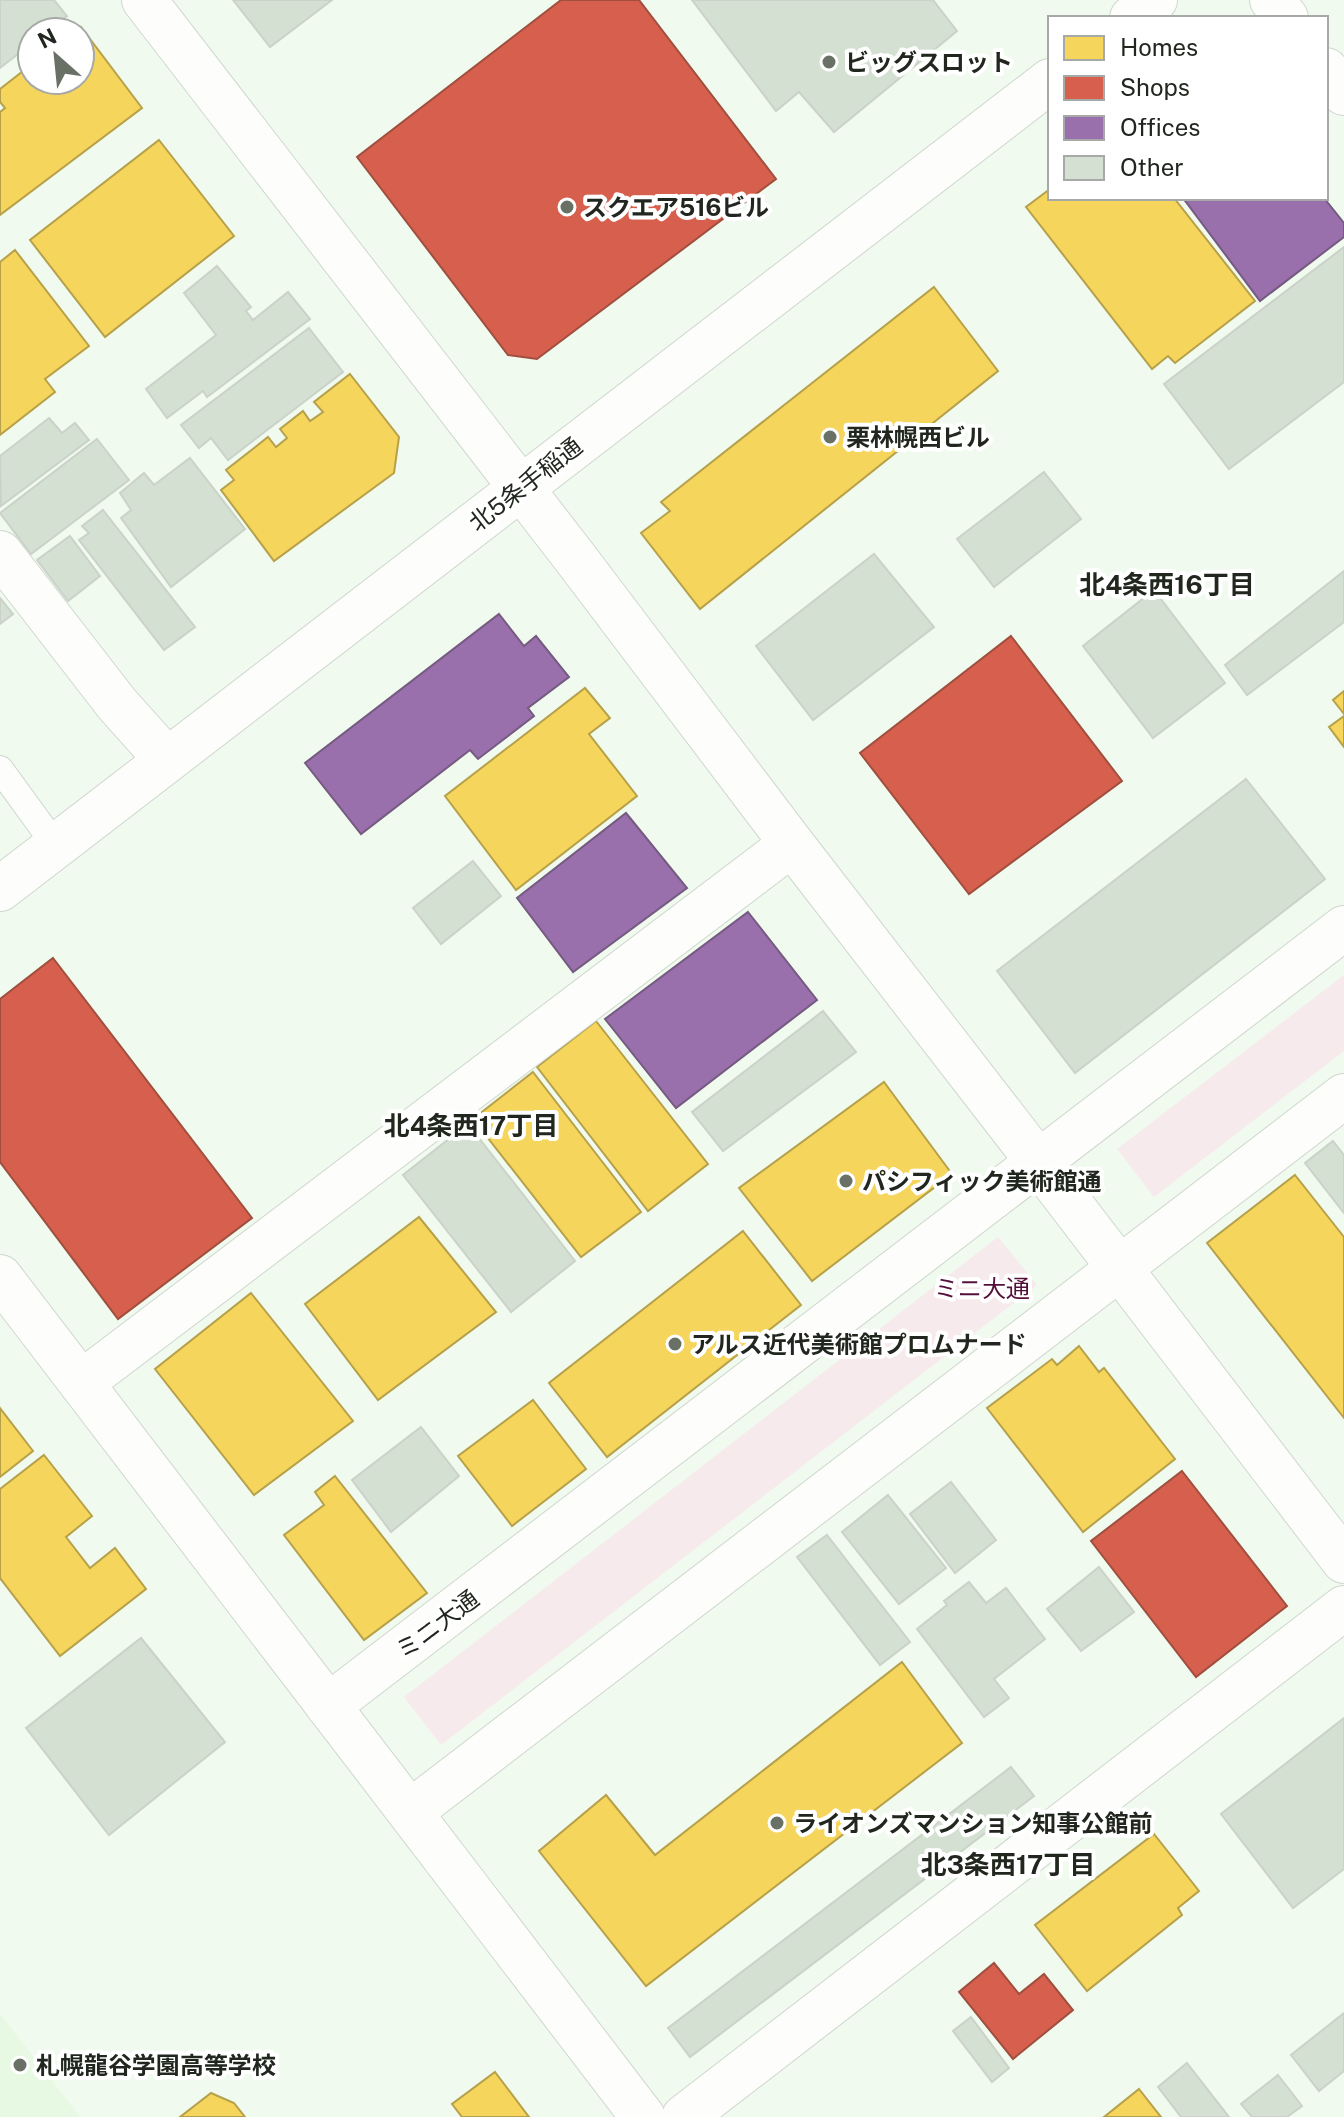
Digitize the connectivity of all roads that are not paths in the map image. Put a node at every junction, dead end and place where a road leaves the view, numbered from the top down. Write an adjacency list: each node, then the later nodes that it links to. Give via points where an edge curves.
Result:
1 (144, 0): 9 (street)
2 (1155, 0): 4 (street)
3 (1272, 0): 5 (street)
4 (1135, 16)
5 (1284, 16)
6 (1328, 73): 8 (street)
7 (1048, 83): 9 (street, 北5条手稲通)
8 (1344, 93)
9 (520, 488): 11 (street, 北5条手稲通); 13 (street)
10 (0, 553): 11 (street)
11 (167, 760): 14 (street, 北5条手稲通)
12 (0, 769): 14 (lane)
13 (792, 844): 18 (street); 21 (street)
14 (56, 846): 15 (street, 北5条手稲通)
15 (0, 889)
16 (1344, 928): 18 (street, ミニ大通)
17 (1344, 1096): 19 (street)
18 (1039, 1163): 19 (street); 24 (street, ミニ大通)
19 (1119, 1268): 22 (street); 25 (street)
20 (0, 1277): 21 (street)
21 (81, 1383): 24 (street)
22 (1344, 1561)
23 (1344, 1608): 27 (street)
24 (328, 1706): 25 (street)
25 (410, 1812): 26 (street)
26 (643, 2117)
27 (684, 2117)

